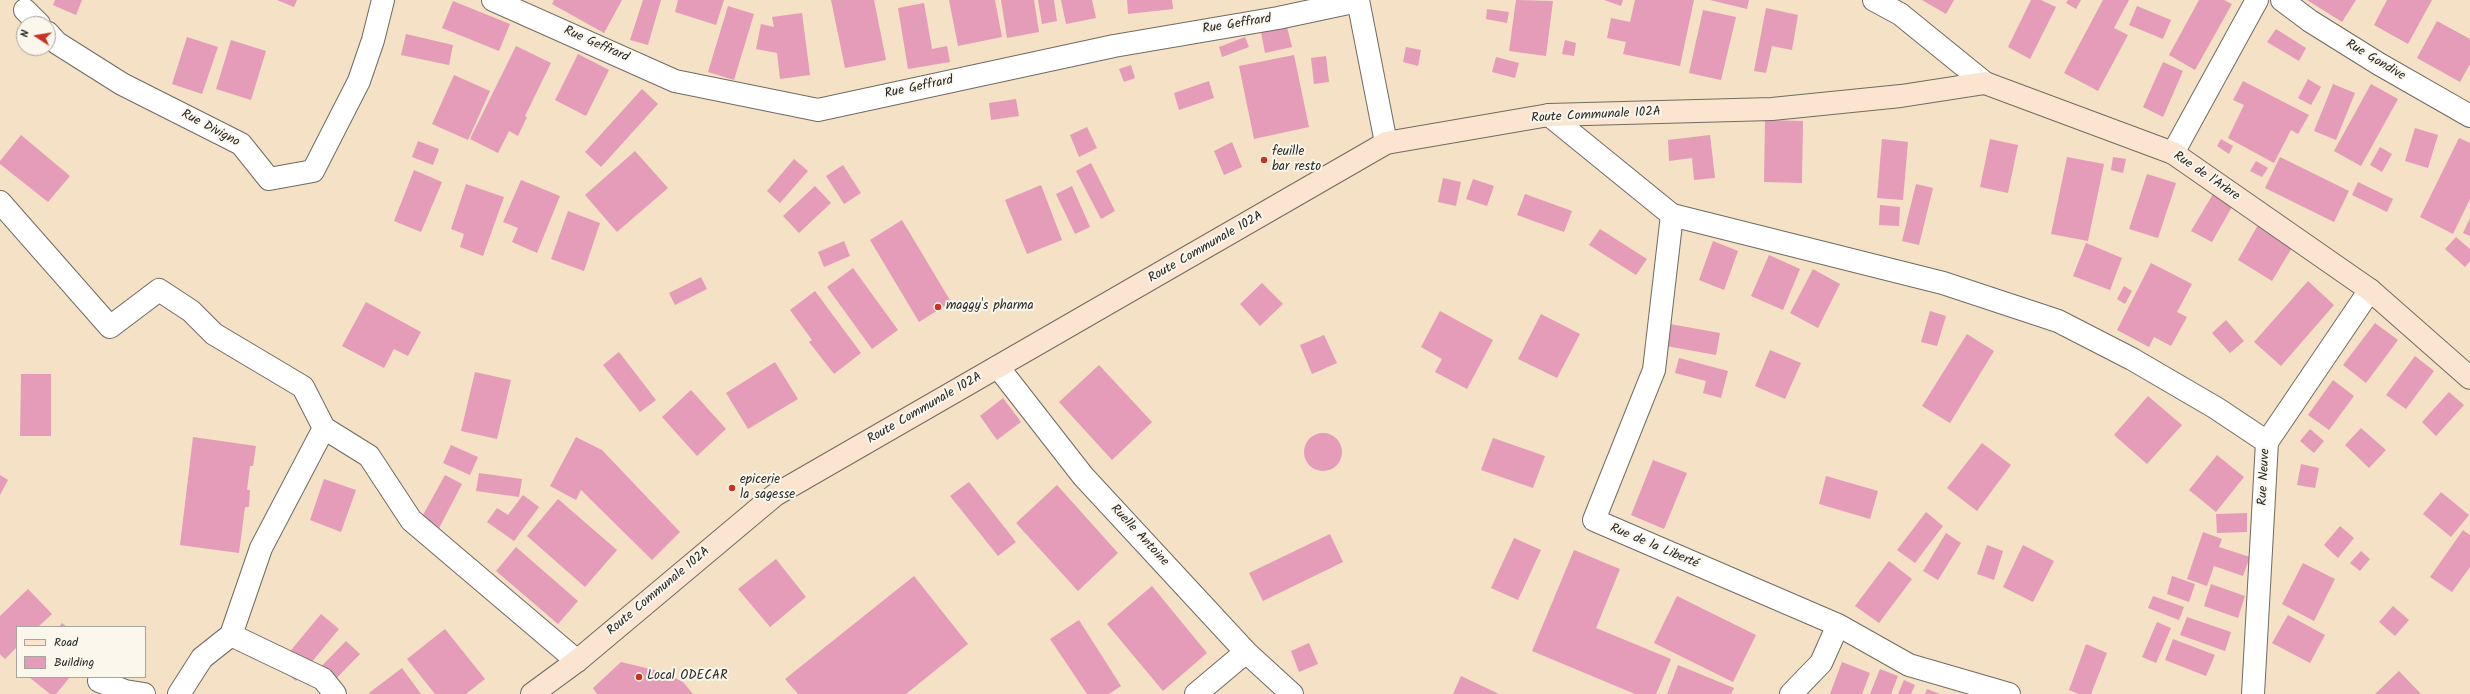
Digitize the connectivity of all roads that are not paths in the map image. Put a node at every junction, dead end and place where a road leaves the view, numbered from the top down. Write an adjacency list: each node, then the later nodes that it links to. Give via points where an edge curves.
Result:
1 (383, 0): 7 (street, Rue Divigno, via 373,40 358,81 312,172 270,179 241,144 122,84)
2 (494, 0): 6 (street, Rue Geffrard, via 675,81 818,110 1114,46 1278,18)
3 (1874, 0): 8 (street, Rue de l'Arbre, via 1900,14)
4 (2257, 0): 12 (street)
5 (2282, 0): 10 (street, Rue Gondive, via 2310,21 2373,60)
6 (1358, 1): 11 (street)
7 (56, 42)
8 (1985, 83): 9 (street, Route Communale 102A, via 1901,96 1772,109); 12 (street, Rue de l'Arbre)
9 (1549, 115): 11 (street, Route Communale 102A); 14 (street)
10 (2470, 116)
11 (1386, 143): 16 (street, Route Communale 102A)
12 (2173, 153): 15 (street, Rue de l'Arbre)
13 (0, 202): 18 (street, via 110,327 160,290 191,311 214,334 303,387)
14 (1672, 215): 19 (street, via 1943,283 2058,321 2132,359 2216,408); 20 (street, Rue de la Liberté, via 1654,370 1594,520)
15 (2370, 290): 17 (street, Rue de l'Arbre); 19 (street, Rue Neuve)
16 (998, 367): 22 (street, Ruelle Antoine, via 1083,476); 23 (street, Route Communale 102A, via 775,495)
17 (2470, 378)
18 (324, 428): 21 (street, via 261,548); 23 (street, via 369,456 411,520)
19 (2267, 442): 33 (street, Rue Neuve)
20 (1838, 625): 31 (street, via 1821,663); 32 (street, Rue de la Liberté, via 1909,665)
21 (231, 635): 26 (street, via 202,658); 27 (street, via 323,679)
22 (1246, 652): 29 (street); 30 (street, Ruelle Antoine)
23 (577, 661): 28 (street, Route Communale 102A)
24 (100, 681): 25 (street, via 125,691)
25 (144, 694)
26 (179, 694)
27 (335, 694)
28 (532, 694)
29 (1196, 694)
30 (1292, 694)
31 (1791, 694)
32 (2009, 694)
33 (2252, 694)

